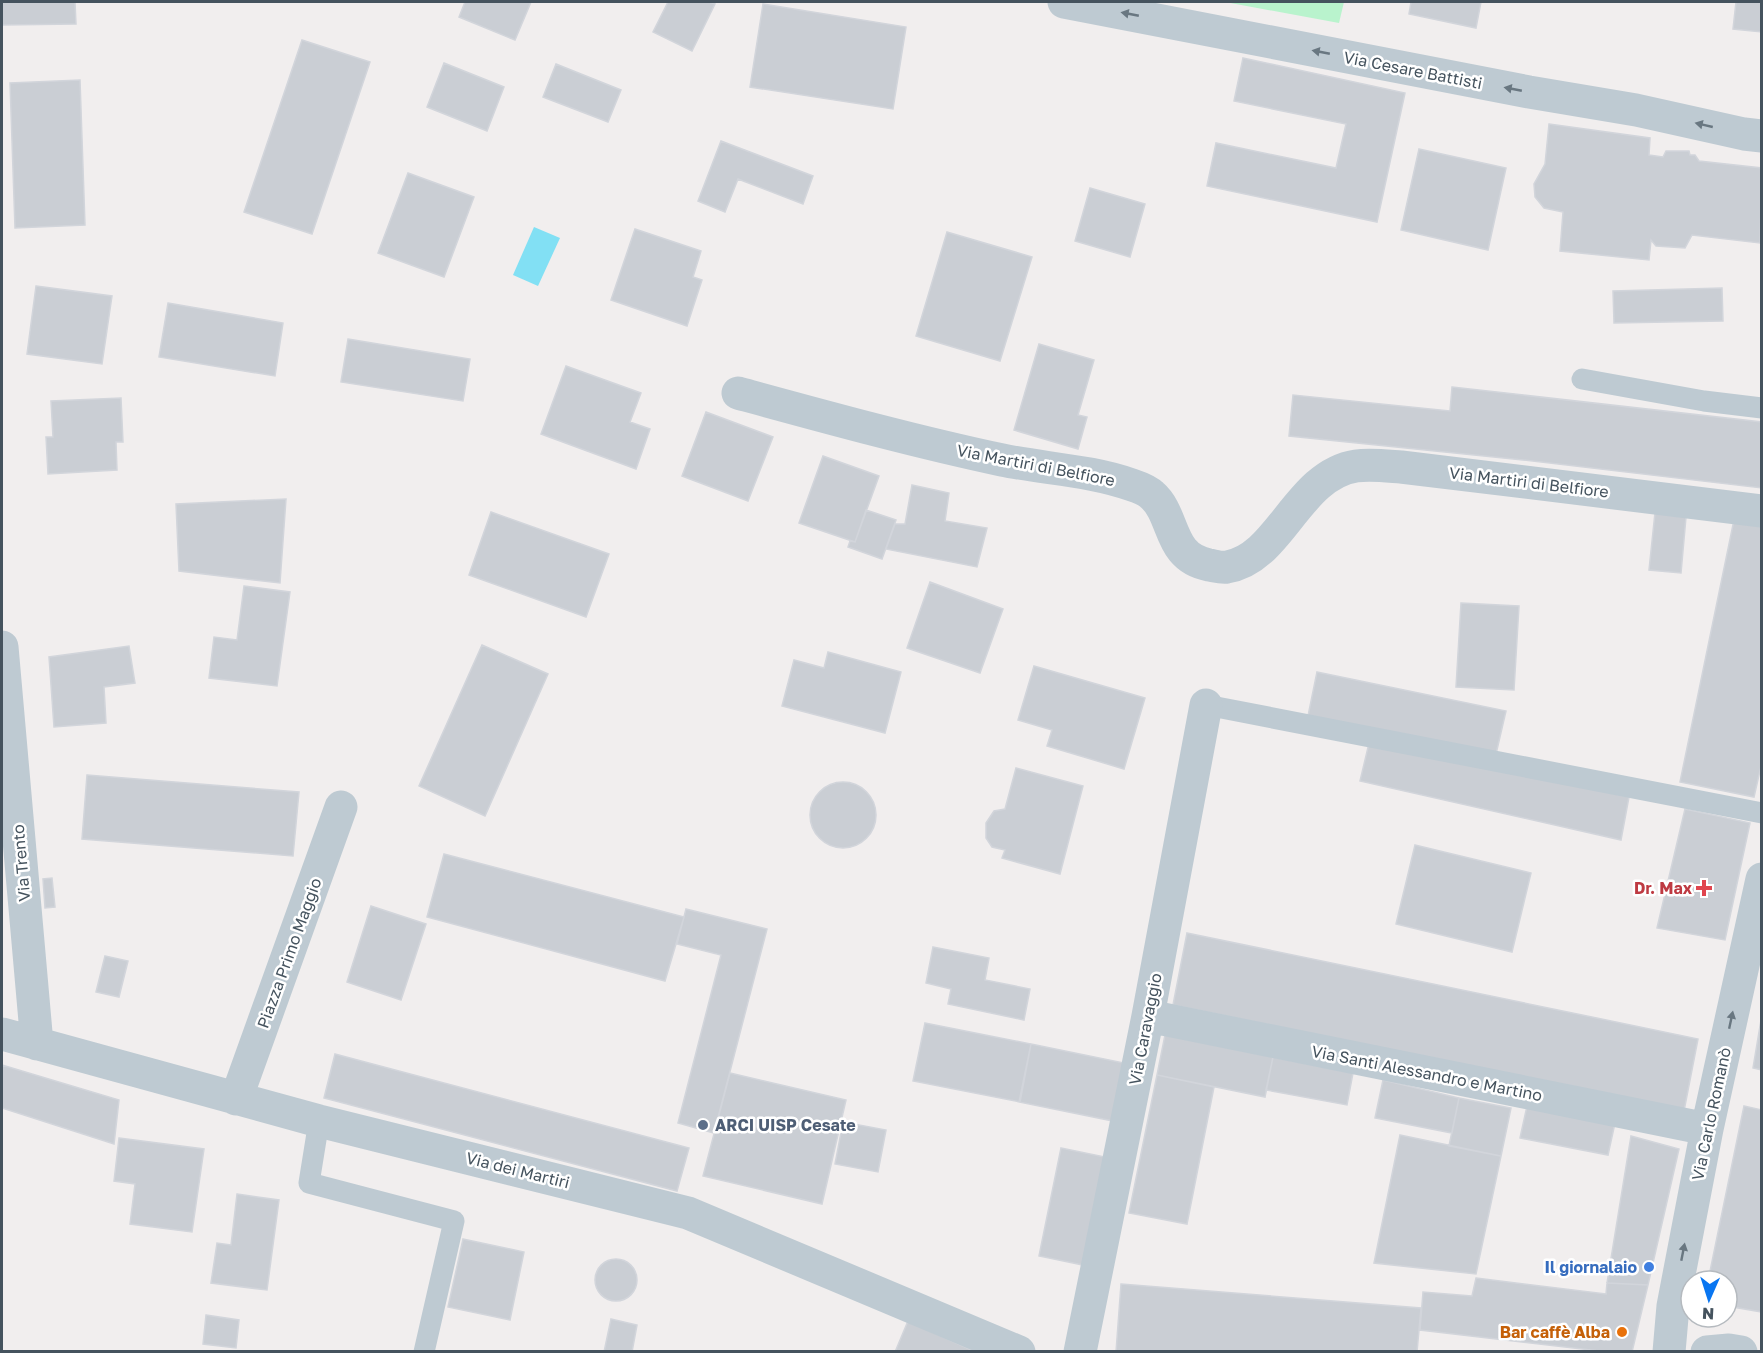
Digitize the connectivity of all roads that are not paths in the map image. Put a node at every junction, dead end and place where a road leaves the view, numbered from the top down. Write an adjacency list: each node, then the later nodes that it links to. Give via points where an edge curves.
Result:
1 (1064, 2): 2 (street, Via Cesare Battisti, one-way to 1)
2 (1761, 136)
3 (1582, 379): 5 (lane, via 1704,402)
4 (738, 393): 6 (street, Via Martiri di Belfiore, via 909,439 1132,485 1151,494 1176,542 1197,562 1226,568 1255,557 1316,486 1357,466 1401,467)
5 (1761, 408)
6 (1761, 511)
7 (2, 647): 14 (street, Via Trento)
8 (1206, 705): 10 (lane); 12 (street, Via Caravaggio)
9 (341, 807): 15 (street, Piazza Primo Maggio)
10 (1761, 813)
11 (1761, 879): 17 (street, Via Carlo Romanò, one-way to 11)
12 (1148, 1016): 17 (street, Via Santi Alessandro e Martino); 20 (street, Via Caravaggio)
13 (2, 1034): 14 (street, Via dei Martiri)
14 (37, 1044): 15 (street, Via dei Martiri)
15 (236, 1099): 16 (street, Via dei Martiri)
16 (319, 1121): 18 (lane, via 309,1183 454,1221); 19 (street, Via dei Martiri, via 688,1213)
17 (1707, 1129): 21 (street, Via Carlo Romanò, one-way to 17)
18 (424, 1352)
19 (1019, 1352)
20 (1080, 1352)
21 (1668, 1352)
22 (1707, 1352): 23 (street)
23 (1741, 1352)

